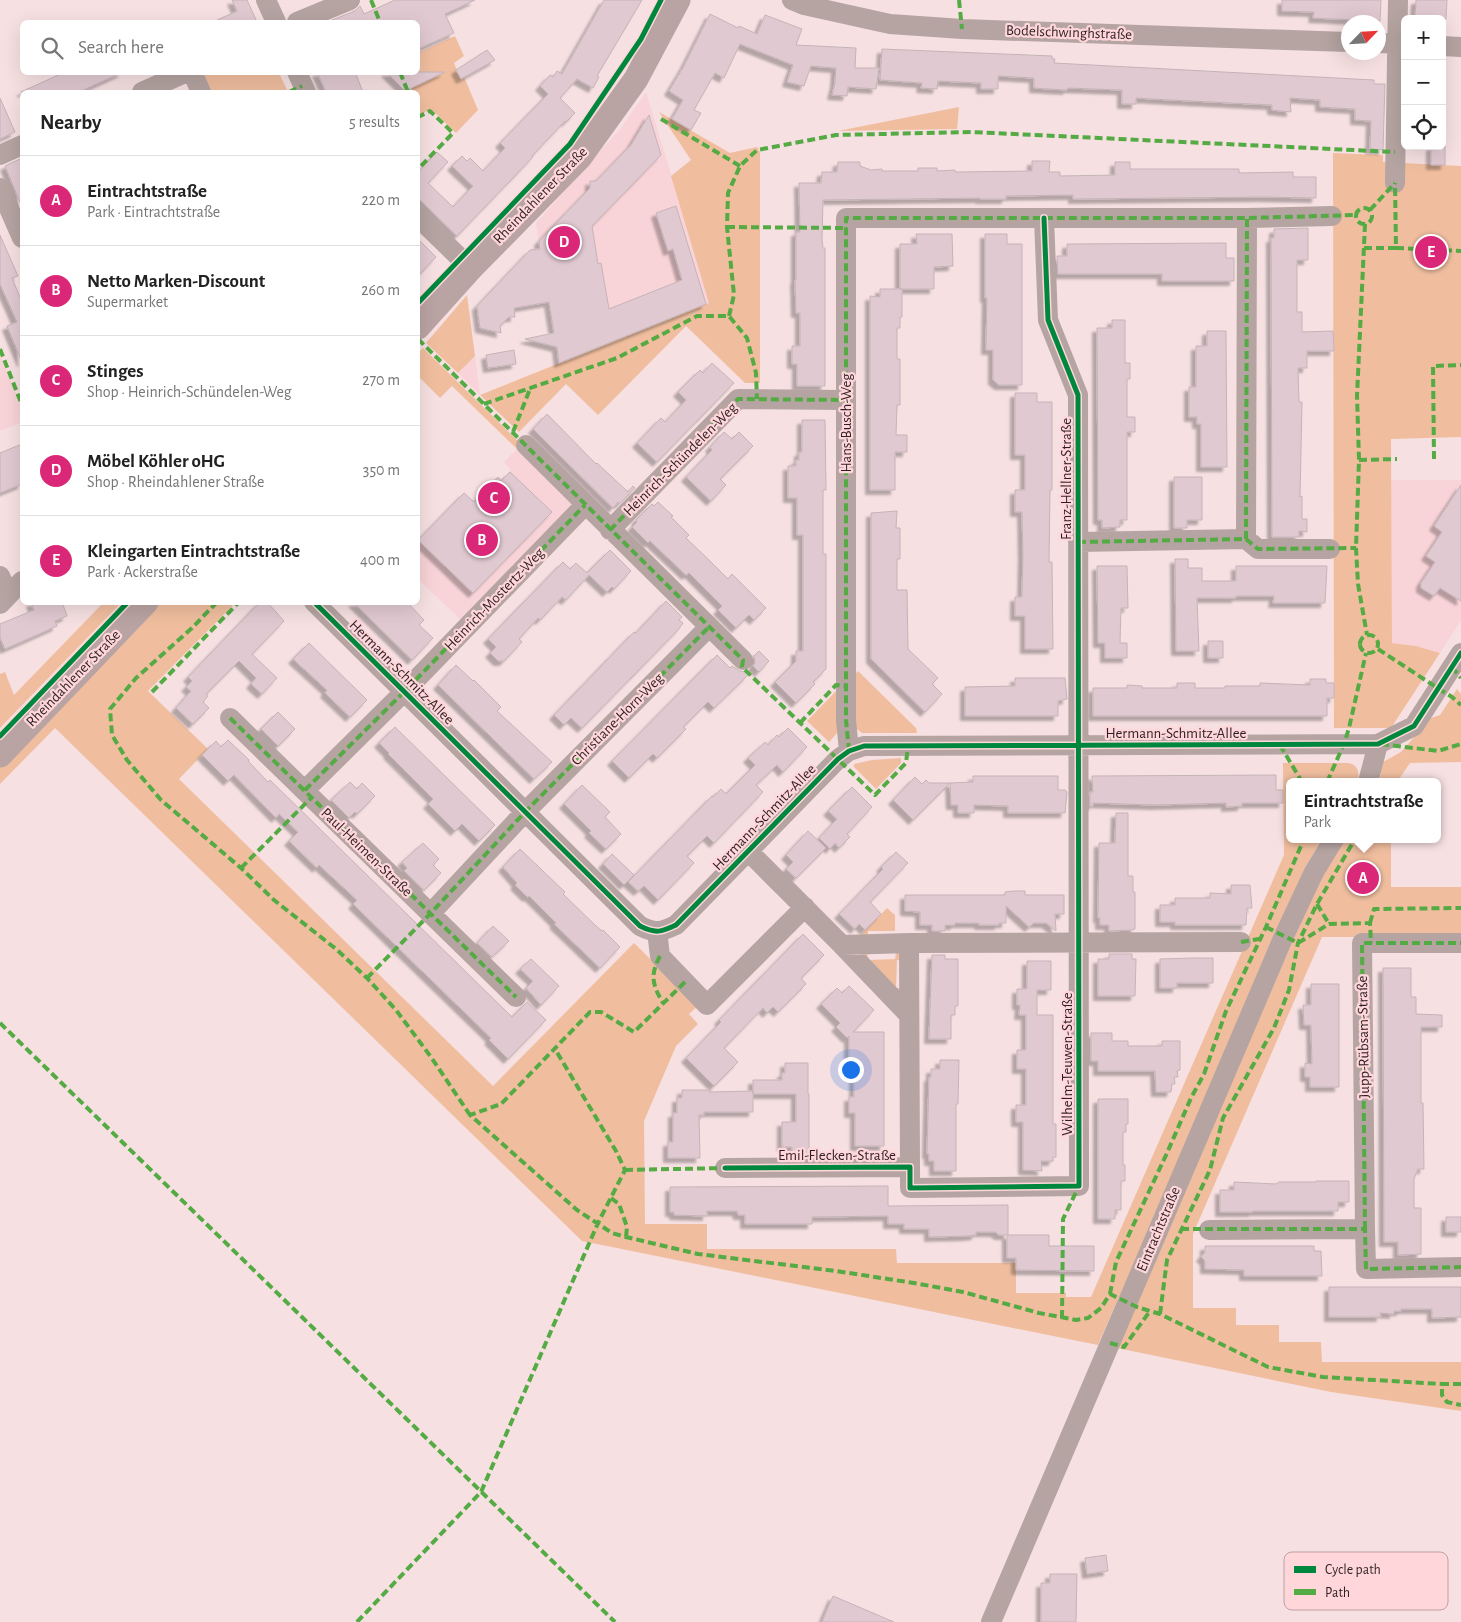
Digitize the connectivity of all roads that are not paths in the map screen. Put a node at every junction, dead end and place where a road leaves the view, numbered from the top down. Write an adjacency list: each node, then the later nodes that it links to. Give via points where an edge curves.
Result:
1 (266, 0): 6 (street)
2 (350, 0): 7 (street)
3 (678, 0): 27 (main road, Rheindahlener Straße, via 636,79 580,157)
4 (792, 0): 8 (street, Bodelschwinghstraße, via 890,24)
5 (1398, 0): 9 (street)
6 (275, 20)
7 (303, 20)
8 (1341, 42)
9 (1393, 43): 20 (street)
10 (1446, 46): 11 (street)
11 (1461, 47)
12 (180, 75): 15 (street)
13 (193, 75): 16 (street)
14 (298, 75): 17 (street)
15 (146, 90)
16 (200, 90)
17 (305, 90)
18 (20, 146): 19 (street)
19 (0, 155)
20 (1395, 183)
21 (0, 188): 26 (street)
22 (1332, 216): 24 (street)
23 (1044, 218): 24 (street); 29 (street, Hans-Busch-Weg, via 846,218); 34 (street, Franz-Hellner-Straße, via 1048,320 1078,395)
24 (1248, 218): 33 (street)
25 (420, 219): 27 (street)
26 (20, 233)
27 (472, 267): 28 (main road, Rheindahlener Straße)
28 (420, 325)
29 (846, 400): 32 (street, Heinrich-Schündelen-Weg, via 738,398); 48 (street, Hans-Busch-Weg, via 846,720)
30 (526, 445): 31 (street)
31 (585, 505): 32 (street); 44 (street, Heinrich-Mostertz-Weg)
32 (610, 530): 41 (street)
33 (1246, 539): 34 (street, Franz-Hellner-Straße); 35 (street, Franz-Hellner-Straße, via 1258,549)
34 (1078, 542): 47 (street, Franz-Hellner-Straße)
35 (1330, 549)
36 (0, 576): 38 (street)
37 (20, 583): 38 (street)
38 (4, 600)
39 (143, 605): 49 (main road, Rheindahlener Straße)
40 (317, 605): 44 (street, Hermann-Schmitz-Allee)
41 (709, 627): 42 (street); 52 (street, Christiane-Horn-Weg)
42 (743, 660)
43 (1458, 666): 46 (street, via 1414,726)
44 (404, 692): 51 (street); 52 (street, Hermann-Schmitz-Allee)
45 (230, 718): 51 (street, Paul-Heimen-Straße)
46 (1378, 744): 47 (street, Hermann-Schmitz-Allee); 50 (street)
47 (1079, 746): 48 (street, Hermann-Schmitz-Allee, via 864,746); 58 (street, Wilhelm-Teuwen-Straße)
48 (849, 751): 54 (street, Hermann-Schmitz-Allee)
49 (0, 755)
50 (1369, 778)
51 (305, 790): 56 (street, Paul-Heimen-Straße)
52 (525, 812): 56 (street); 57 (street, Hermann-Schmitz-Allee, via 640,926)
53 (1332, 843): 71 (street, Eintrachtstraße, via 1284,936)
54 (749, 852): 55 (street); 57 (street, Hermann-Schmitz-Allee, via 676,924)
55 (805, 907): 57 (street, via 708,1005 660,956); 62 (street)
56 (430, 914): 63 (street, Paul-Heimen-Straße)
57 (656, 932)
58 (1080, 942): 59 (street); 60 (street); 67 (street, Wilhelm-Teuwen-Straße)
59 (1242, 942)
60 (909, 943): 62 (street); 64 (street, Emil-Flecken-Straße)
61 (1461, 943): 68 (street, Jupp-Rübsam-Straße, via 1362,944)
62 (842, 945): 64 (street)
63 (516, 997)
64 (908, 1014): 65 (street, Emil-Flecken-Straße)
65 (910, 1167): 66 (street, Emil-Flecken-Straße); 67 (street, Emil-Flecken-Straße, via 910,1188)
66 (725, 1168)
67 (1079, 1186)
68 (1365, 1229): 69 (street); 70 (street, Jupp-Rübsam-Straße, via 1366,1269)
69 (1209, 1230)
70 (1461, 1268)
71 (991, 1622)

